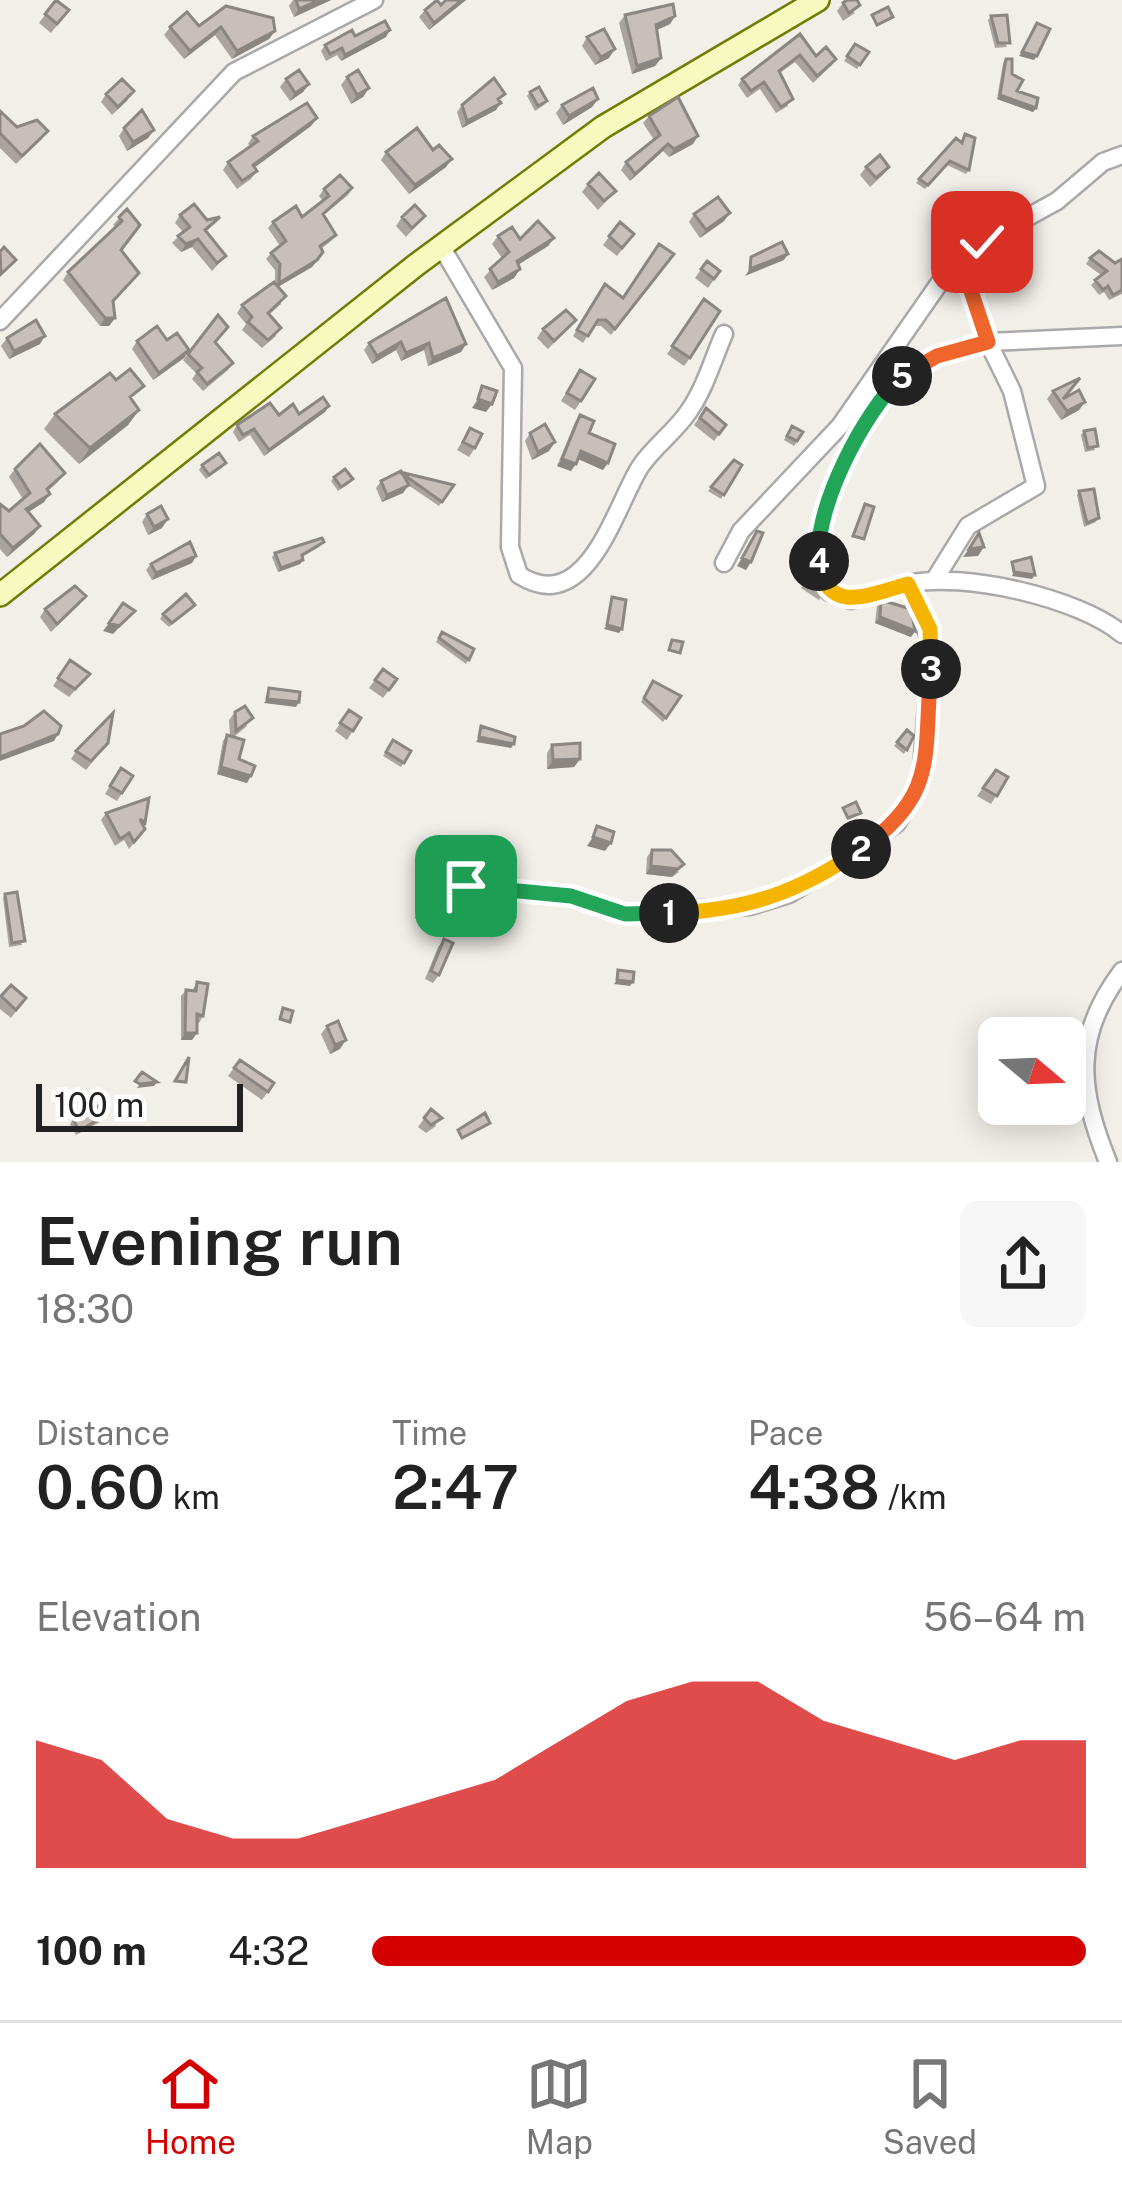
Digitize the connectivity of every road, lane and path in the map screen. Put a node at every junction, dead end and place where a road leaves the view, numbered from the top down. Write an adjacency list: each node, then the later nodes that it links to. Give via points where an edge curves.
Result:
1 (374, 0): 6 (street, via 234,72)
2 (818, 0): 4 (street, via 648,97)
3 (1122, 155): 5 (street)
4 (441, 246): 7 (street, via 512,368 510,547 513,568 536,584 564,581 602,548 636,474 691,409); 13 (street)
5 (959, 255): 9 (street); 10 (street, via 840,426 741,530)
6 (0, 321)
7 (724, 334)
8 (1122, 336): 9 (street)
9 (988, 342): 11 (street, via 1018,412 1036,486 968,526); 12 (street, via 908,371 869,415 842,470 818,550 823,583 850,600)
10 (724, 562)
11 (935, 579): 12 (street); 14 (street, via 1063,604)
12 (908, 584): 15 (street, via 932,644 921,781 897,823 824,873 750,906 625,914 571,896 466,886)
13 (0, 595)
14 (1122, 634)
15 (434, 865)
16 (1122, 971): 17 (street, via 1096,1016 1083,1072)
17 (1108, 1162)

